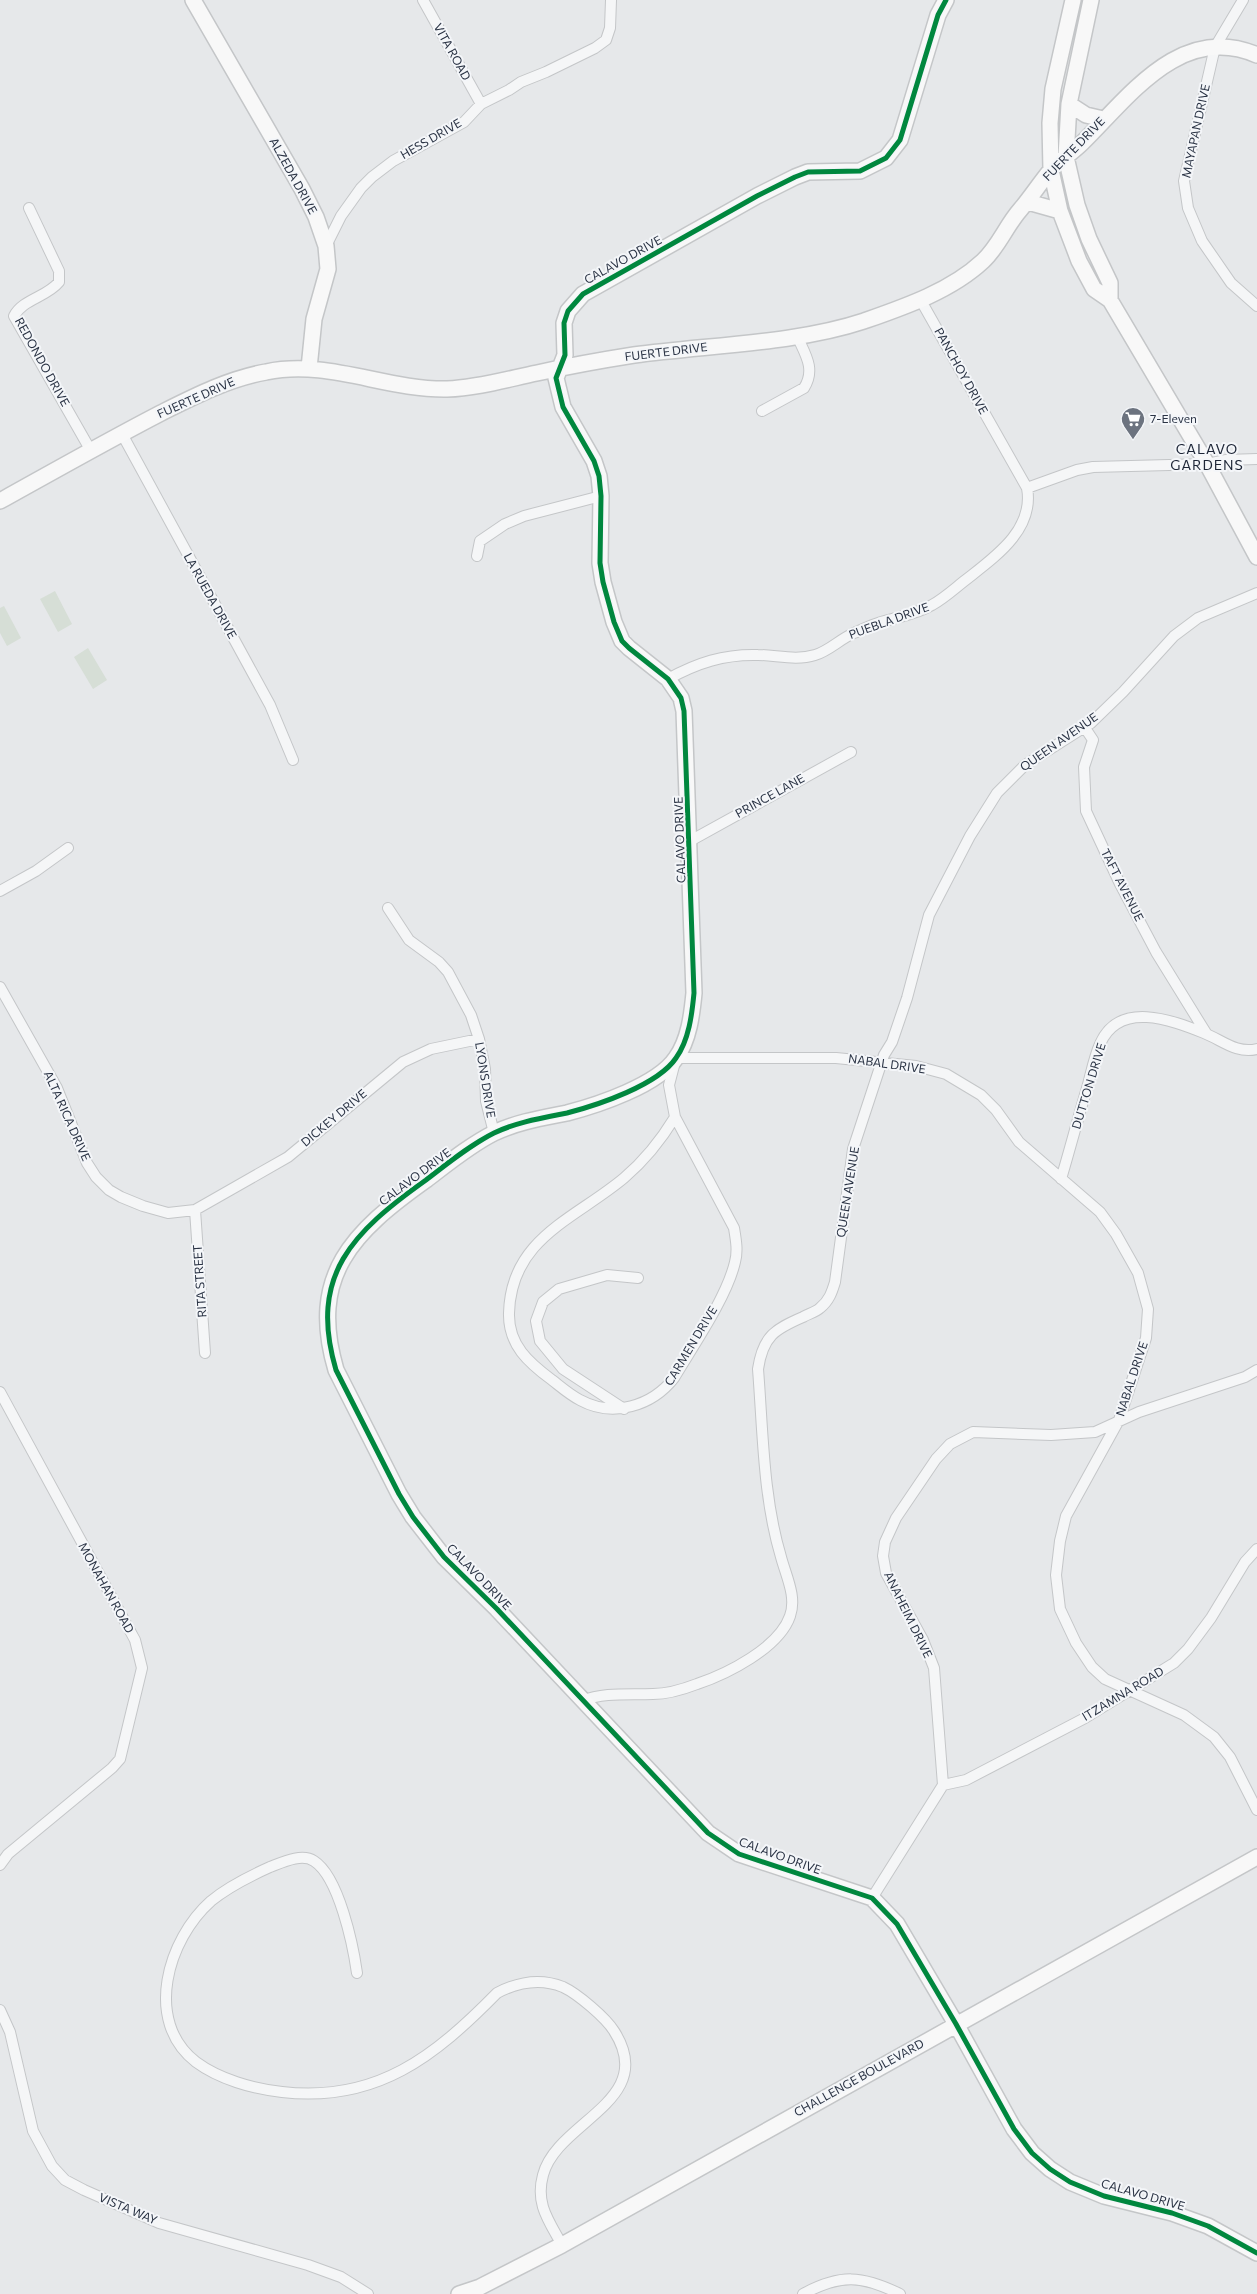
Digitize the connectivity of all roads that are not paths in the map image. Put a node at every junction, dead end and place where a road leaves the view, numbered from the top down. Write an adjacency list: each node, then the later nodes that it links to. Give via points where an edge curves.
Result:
1 (193, 0): 18 (street, ALZEDA DRIVE, via 302,189)
2 (423, 0): 10 (street, VITA ROAD)
3 (611, 0): 10 (street, HESS DRIVE, via 606,40)
4 (946, 0): 23 (street, CALAVO DRIVE, via 938,15 900,140 891,153 879,163 860,171 808,172 795,177 583,294 568,312 564,323 565,355)
5 (1072, 0): 14 (street, via 1053,89)
6 (1091, 0): 11 (street)
7 (1243, 0): 8 (street, MAYAPAN DRIVE)
8 (1215, 47): 9 (street, FUERTE DRIVE, via 1239,48); 12 (street, FUERTE DRIVE, via 1194,51 1169,62); 21 (street, MAYAPAN DRIVE, via 1184,181 1188,208 1202,241 1231,283)
9 (1257, 55)
10 (481, 104): 18 (street, HESS DRIVE, via 464,122 372,177 341,216)
11 (1069, 104): 12 (street, via 1086,115); 13 (street)
12 (1104, 119): 13 (street, FUERTE DRIVE)
13 (1066, 157): 14 (street, FUERTE DRIVE); 20 (street, via 1088,239 1110,283)
14 (1051, 170): 15 (street, FUERTE DRIVE); 17 (street)
15 (1028, 202): 17 (street); 19 (street, FUERTE DRIVE, via 978,266)
16 (29, 208): 27 (street, REDONDO DRIVE, via 59,271 59,282 18,308 14,316)
17 (1060, 211): 20 (street, via 1079,262 1094,289)
18 (326, 246): 24 (street, ALZEDA DRIVE, via 328,269 314,318)
19 (920, 299): 22 (street, FUERTE DRIVE, via 861,322); 30 (street, PANCHOY DRIVE)
20 (1110, 300): 29 (street)
21 (1257, 306)
22 (797, 336): 23 (street, FUERTE DRIVE); 25 (street, via 811,368 807,383 804,388)
23 (560, 367): 24 (street, FUERTE DRIVE, via 441,389); 31 (street, CALAVO DRIVE, via 556,378 563,407 594,461)
24 (309, 368): 26 (street, FUERTE DRIVE, via 269,371 234,380 205,391)
25 (762, 411)
26 (122, 434): 27 (street, FUERTE DRIVE); 39 (street, LA RUEDA DRIVE, via 270,705)
27 (91, 451): 32 (street, FUERTE DRIVE)
28 (1257, 459): 29 (street)
29 (1207, 464): 30 (street, via 1093,467); 34 (street)
30 (1027, 488): 36 (street, PUEBLA DRIVE, via 1030,501 1017,532 998,555 933,605 912,615 860,630 814,656 757,655 716,659 695,664)
31 (601, 496): 33 (street, via 505,524 480,541); 36 (street, CALAVO DRIVE, via 600,563 614,622 628,648)
32 (0, 501)
33 (477, 556)
34 (1257, 557)
35 (1257, 592): 37 (street, QUEEN AVENUE, via 1198,618 1174,636 1123,692)
36 (668, 679): 40 (street, CALAVO DRIVE, via 681,698 684,710)
37 (1084, 728): 45 (street, TAFT AVENUE, via 1093,740 1084,767 1086,811 1156,952); 49 (street, QUEEN AVENUE, via 1016,773 997,793 970,836 928,915 907,998)
38 (851, 752): 40 (street, PRINCE LANE)
39 (293, 760)
40 (690, 841): 48 (street, CALAVO DRIVE, via 694,993 692,1014)
41 (68, 848): 42 (street)
42 (0, 891)
43 (388, 908): 46 (street, LYONS DRIVE, via 409,940 448,972)
44 (0, 986): 53 (street, ALTA RICA DRIVE, via 57,1088 87,1163 96,1177 109,1190 143,1206 168,1213)
45 (1206, 1033): 47 (street, DUTTON DRIVE, via 1240,1050); 52 (street, DUTTON DRIVE, via 1147,1016 1124,1020 1110,1030 1100,1044)
46 (479, 1039): 51 (street, LYONS DRIVE, via 485,1069 486,1101); 53 (street, DICKEY DRIVE, via 431,1049 403,1062 288,1157)
47 (1257, 1049)
48 (676, 1058): 49 (street, NABAL DRIVE); 50 (street, CARMEN DRIVE, via 670,1085); 51 (street, CALAVO DRIVE, via 658,1074 626,1093)
49 (882, 1061): 52 (street, NABAL DRIVE, via 938,1072 981,1095 996,1110 1018,1142); 62 (street, QUEEN AVENUE, via 853,1149 835,1282 830,1298 820,1309 778,1328 768,1340 759,1361 768,1499 791,1591 790,1616 767,1646 743,1663 704,1682 655,1694 596,1695)
50 (675, 1117): 58 (street, CARMEN DRIVE, via 734,1228 736,1260 730,1280 674,1378 653,1399); 58 (street, CARMEN DRIVE, via 663,1137 638,1165 553,1228 532,1248 516,1273 509,1311 517,1345 530,1364 580,1401 604,1408)
51 (494, 1133): 62 (street, CALAVO DRIVE, via 405,1195 353,1244 341,1262 327,1302 326,1325 336,1370 413,1517 444,1557)
52 (1061, 1179): 59 (street, NABAL DRIVE, via 1100,1212 1116,1234 1132,1261 1146,1298 1146,1338)
53 (194, 1210): 55 (street, RITA STREET)
54 (638, 1278): 58 (street, via 607,1275 559,1289 543,1302 536,1321 540,1341 563,1369)
55 (205, 1353)
56 (1257, 1370): 59 (street, ANAHEIM DRIVE)
57 (0, 1392): 66 (street, MONAHAN ROAD, via 135,1640 142,1668 120,1759 8,1854)
58 (624, 1409)
59 (1119, 1420): 61 (street, NABAL DRIVE, via 1066,1516 1056,1575 1060,1609 1076,1643 1105,1680); 63 (street, ANAHEIM DRIVE, via 1103,1430 1072,1435 982,1431 965,1435 950,1444 936,1459 889,1530 884,1548 886,1573 923,1640 934,1668)
60 (1257, 1548): 61 (street, ITZAMNA ROAD, via 1188,1649 1174,1663)
61 (1128, 1690): 63 (street, ITZAMNA ROAD, via 1086,1718 966,1780); 64 (street, NABAL DRIVE, via 1184,1715 1214,1737 1230,1757)
62 (582, 1701): 67 (street, CALAVO DRIVE, via 708,1833 740,1854)
63 (943, 1785): 67 (street)
64 (1257, 1810)
65 (1257, 1857): 70 (street, CHALLENGE BOULEVARD)
66 (0, 1865)
67 (872, 1898): 70 (street, CALAVO DRIVE, via 898,1924)
68 (357, 1973): 71 (street, via 350,1932 323,1868 313,1860 303,1858 285,1861 229,1888 210,1902 193,1922 179,1944 170,1968 166,2000 169,2022 181,2047 196,2062 212,2071 263,2089 317,2094 353,2088 405,2069 450,2038 506,1988 536,1982 569,1990 612,2028 621,2044 625,2069 619,2090 548,2159 541,2183 542,2209)
69 (0, 2010): 73 (street, VISTA WAY, via 10,2032 33,2130 52,2166 65,2180 159,2223 308,2265 341,2277)
70 (956, 2024): 71 (street, CHALLENGE BOULEVARD); 72 (street, CALAVO DRIVE, via 1014,2129 1032,2153 1050,2169 1070,2182 1104,2196 1199,2223)
71 (562, 2246): 74 (street, CHALLENGE BOULEVARD, via 480,2287)
72 (1257, 2253)
73 (368, 2294)
74 (459, 2294)
75 (803, 2294): 76 (street, via 822,2284 850,2279 870,2281)
76 (900, 2294)

